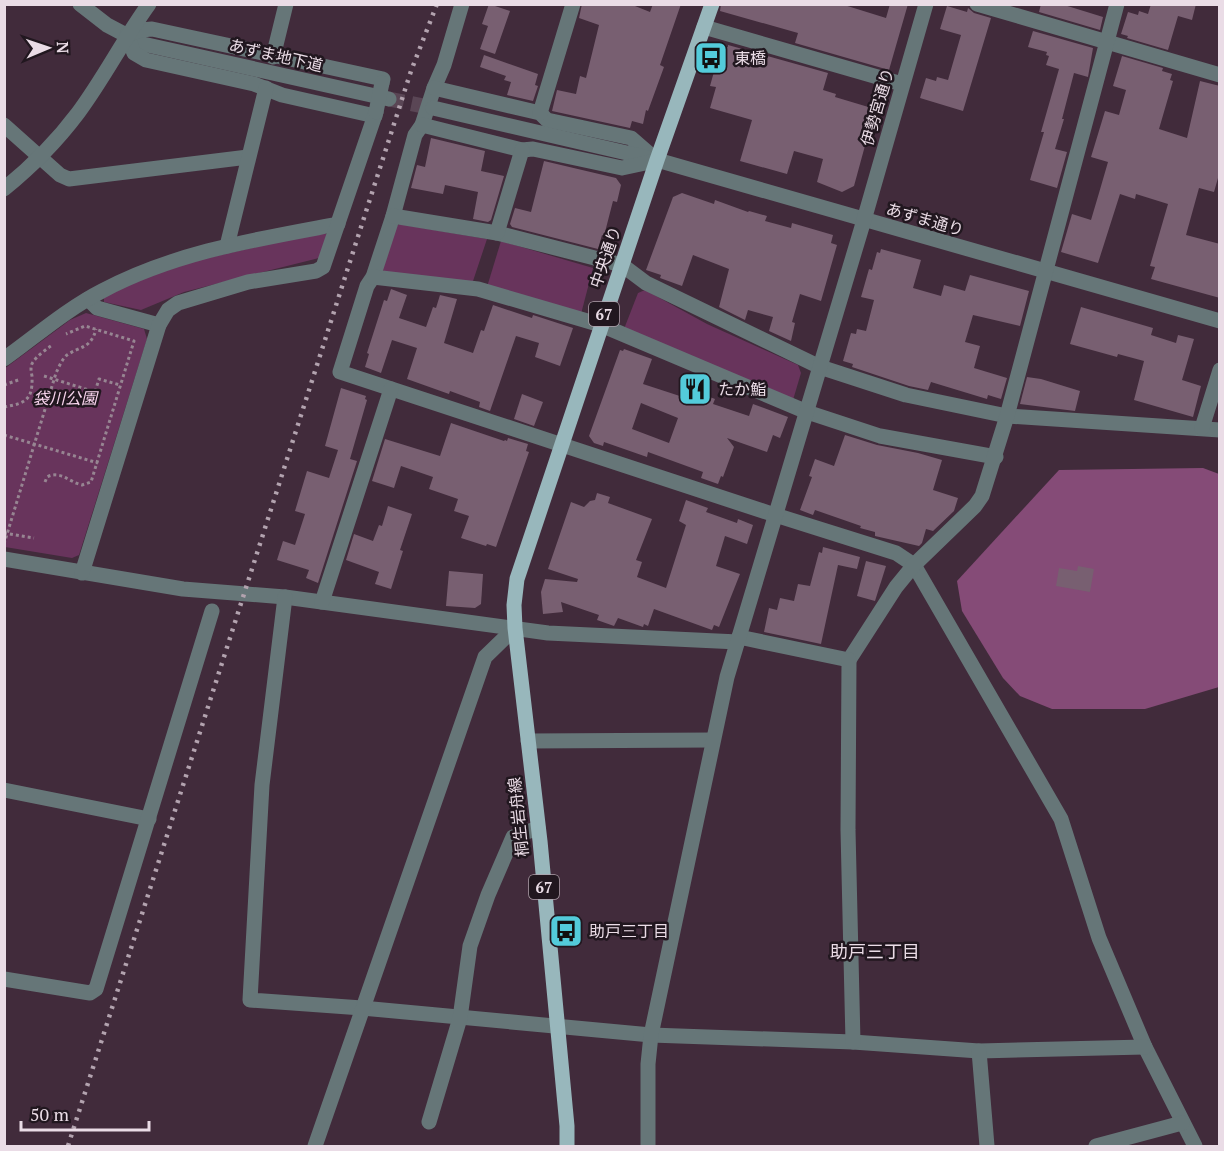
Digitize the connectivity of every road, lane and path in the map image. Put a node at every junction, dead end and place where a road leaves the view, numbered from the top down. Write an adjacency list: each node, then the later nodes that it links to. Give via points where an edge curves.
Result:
1 (80, 4): 11 (street)
2 (149, 4): 11 (street)
3 (286, 4): 13 (street)
4 (462, 4): 17 (street)
5 (573, 4): 20 (street)
6 (712, 4): 10 (main road, 中央通り / 67)
7 (926, 4): 15 (street, 伊勢宮通り)
8 (977, 4): 12 (street)
9 (1118, 4): 12 (street)
10 (704, 27): 15 (street); 27 (main road, 中央通り / 67)
11 (127, 35): 13 (street, via 152,29); 16 (street, via 134,53 146,60); 18 (street, あずま地下道, via 143,44); 25 (street, via 78,113)
12 (1107, 43): 14 (street); 35 (street)
13 (273, 57): 21 (street, bridge, via 383,79)
14 (1220, 75)
15 (902, 84): 30 (street, 伊勢宮通り)
16 (260, 86): 21 (street, via 282,95); 26 (street)
17 (434, 88): 20 (street); 23 (street)
18 (389, 99)
19 (433, 108): 27 (street, あずま通り)
20 (540, 113): 27 (street, via 547,120 631,138)
21 (375, 114): 31 (street)
22 (4, 125): 25 (street)
23 (422, 125): 24 (street); 29 (street, via 415,135)
24 (522, 150): 27 (street, via 622,168); 32 (street)
25 (40, 157): 26 (street, via 69,179); 28 (street)
26 (248, 157): 33 (street)
27 (657, 160): 30 (street, あずま通り); 34 (main road, 中央通り / 67)
28 (4, 189)
29 (393, 216): 32 (street); 36 (street)
30 (864, 220): 35 (street, あずま通り); 45 (street, 伊勢宮通り)
31 (338, 224): 33 (street); 39 (street, via 323,267 316,271 248,282 178,303)
32 (497, 233): 34 (street)
33 (227, 246): 37 (street, via 144,270)
34 (622, 265): 40 (main road, 中央通り / 67); 45 (street, via 646,284)
35 (1046, 271): 38 (street, あずま通り); 55 (street)
36 (373, 277): 40 (street, via 478,289); 52 (street, via 340,372)
37 (88, 299): 39 (street, via 97,308); 44 (street)
38 (1220, 321)
39 (159, 325): 71 (street)
40 (601, 325): 54 (street); 60 (main road, 中央通り / 67)
41 (96, 329): 42 (path, via 85,327); 49 (path, via 92,340 66,356); 51 (path, via 134,341)
42 (62, 336)
43 (55, 342): 53 (path, via 31,365 29,397 19,405)
44 (4, 359)
45 (820, 367): 54 (street, 伊勢宮通り); 55 (street, via 906,395)
46 (1220, 370): 56 (street)
47 (44, 376): 49 (path)
48 (21, 379): 50 (path)
49 (56, 379): 51 (path, via 94,392 99,380); 59 (path)
50 (4, 385)
51 (120, 385): 62 (path)
52 (391, 389): 60 (street); 73 (street)
53 (4, 407)
54 (807, 412): 61 (street, via 880,436); 65 (street, 伊勢宮通り)
55 (1008, 416): 56 (street); 61 (street)
56 (1202, 428): 57 (street)
57 (1220, 430)
58 (4, 435): 59 (path)
59 (34, 444): 62 (path); 66 (path)
60 (560, 446): 65 (street); 75 (main road, 中央通り / 67, via 517,579)
61 (996, 457): 70 (street, via 975,506)
62 (96, 463): 63 (path); 64 (path, via 87,484 78,485 60,475 47,477)
63 (107, 466)
64 (45, 482)
65 (775, 516): 70 (street, via 896,553); 76 (street, 伊勢宮通り)
66 (6, 534): 67 (path); 68 (path)
67 (34, 538)
68 (4, 544)
69 (4, 559): 71 (street)
70 (914, 565): 77 (street); 89 (street, via 1061,819 1099,938)
71 (82, 573): 72 (street, via 183,589)
72 (285, 597): 73 (street); 84 (street, via 262,785 250,1000)
73 (321, 602): 75 (street)
74 (212, 611): 81 (street)
75 (515, 628): 76 (street, via 548,633); 79 (main road, 桐生岩舟線 / 67); 84 (street, via 486,657)
76 (739, 640): 77 (street); 78 (street, 伊勢宮通り)
77 (849, 660): 88 (street)
78 (713, 740): 79 (street); 87 (street, 伊勢宮通り)
79 (528, 741): 82 (main road, 桐生岩舟線 / 67)
80 (4, 790): 81 (street)
81 (149, 819): 83 (street, via 96,989 90,993)
82 (538, 828): 85 (street, via 513,837 488,896 470,946); 86 (main road, 桐生岩舟線 / 67)
83 (4, 979)
84 (362, 1008): 85 (street); 93 (street)
85 (460, 1018): 86 (street); 91 (street)
86 (557, 1027): 87 (street); 94 (main road, 桐生岩舟線 / 67)
87 (651, 1035): 88 (street); 95 (street, 伊勢宮通り)
88 (853, 1042): 90 (street)
89 (1145, 1047): 90 (street); 92 (street)
90 (980, 1051): 96 (street)
91 (429, 1122)
92 (1182, 1123): 97 (street); 98 (street)
93 (315, 1146)
94 (567, 1146)
95 (648, 1146)
96 (987, 1146)
97 (1096, 1146)
98 (1195, 1146)

